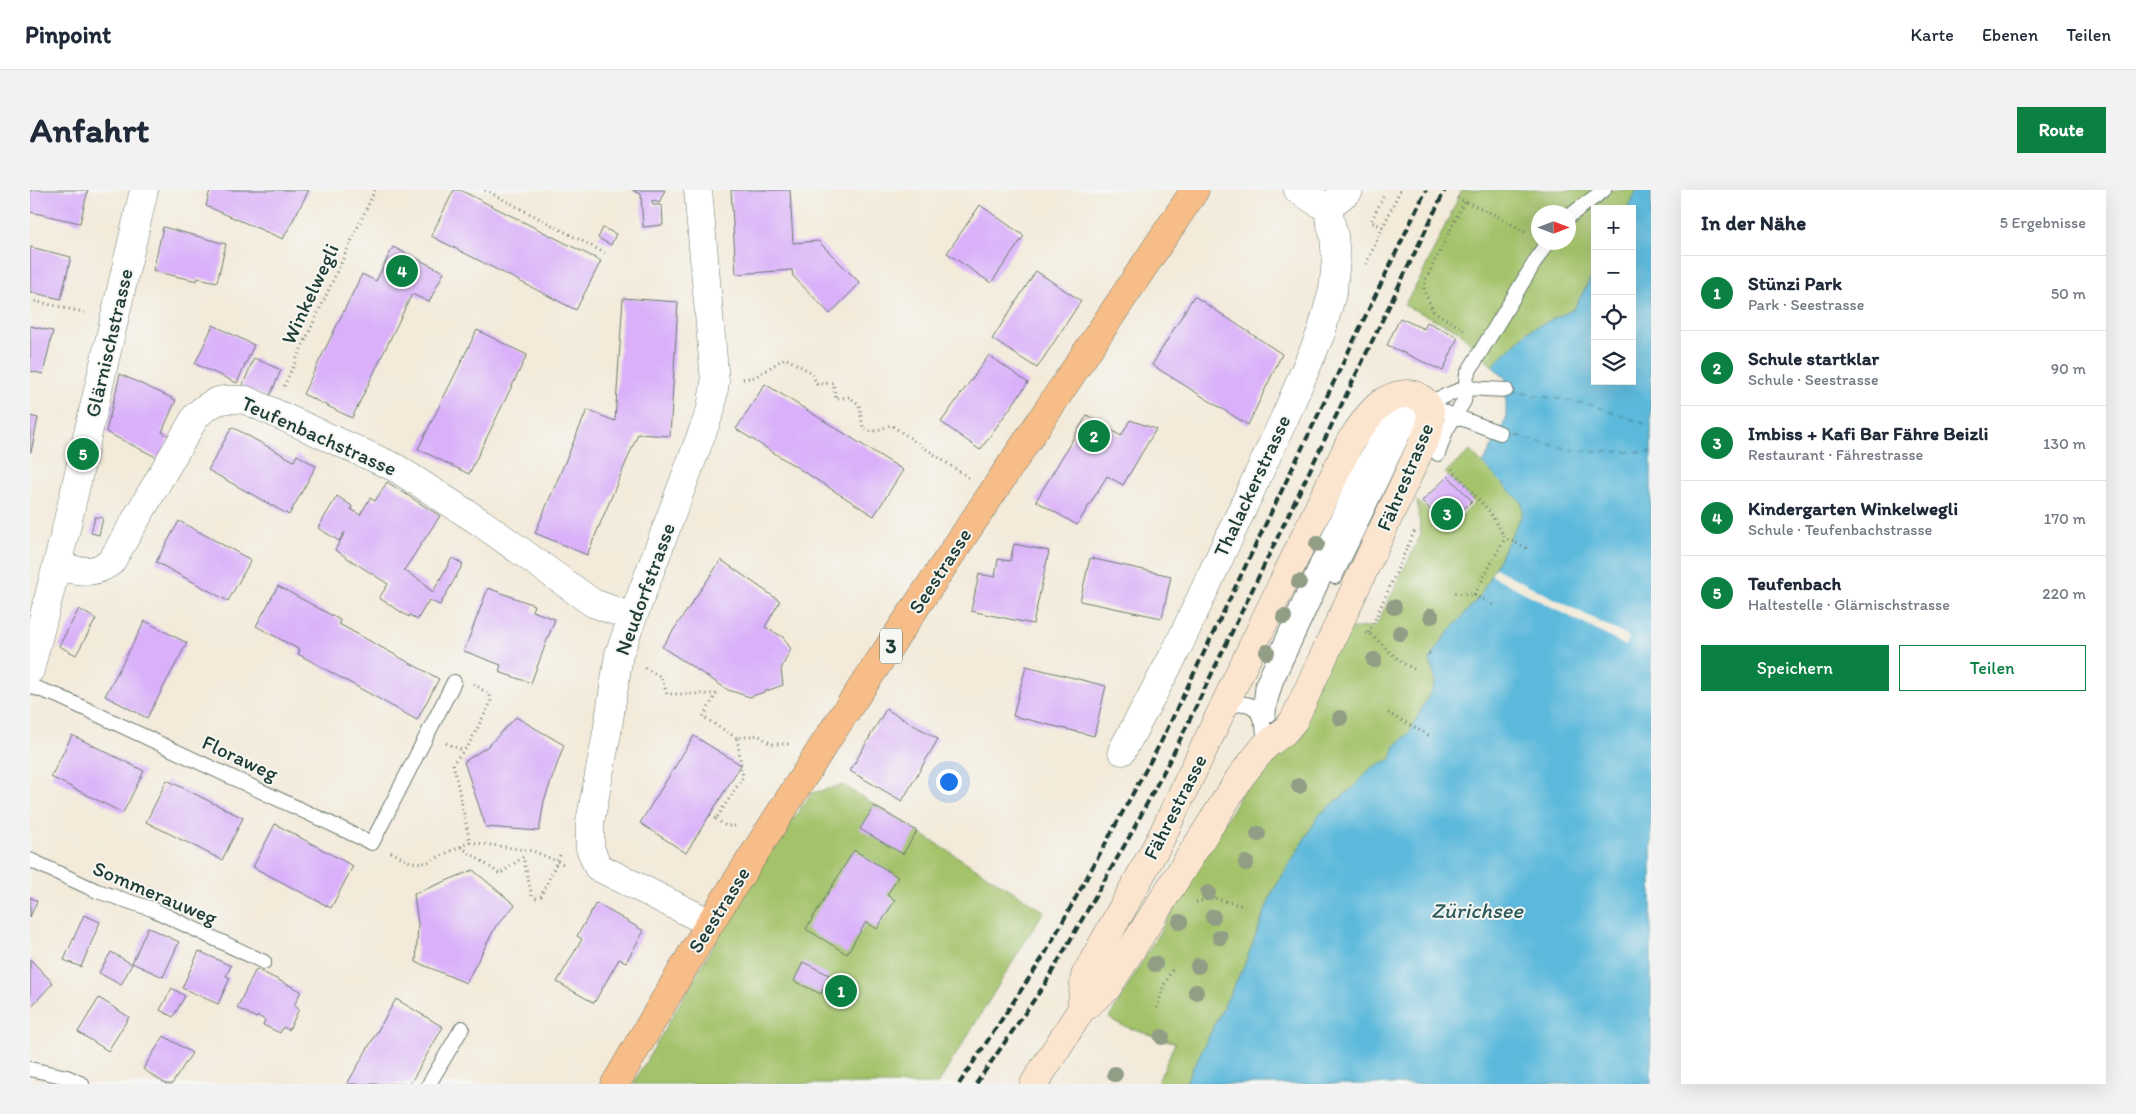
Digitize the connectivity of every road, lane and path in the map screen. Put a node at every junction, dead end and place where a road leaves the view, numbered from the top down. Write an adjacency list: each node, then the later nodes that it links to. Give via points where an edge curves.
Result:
1 (144, 190): 34 (street, Glärnischstrasse)
2 (375, 190): 27 (path, Winkelwegli)
3 (485, 190): 18 (path)
4 (698, 190): 38 (street, Neudorfstrasse, via 715,382 711,409)
5 (1195, 190): 71 (main road, Seestrasse / 3, via 830,735)
6 (1298, 190): 13 (street)
7 (1349, 190): 13 (street)
8 (1400, 190): 15 (path)
9 (1604, 190): 14 (lane)
10 (1384, 195): 15 (path, via 1372,222)
11 (1458, 198): 12 (path)
12 (1464, 202): 16 (path); 22 (path, via 1424,290 1433,311)
13 (1327, 208): 56 (street, Thalackerstrasse, via 1336,259 1333,290 1321,333 1176,651)
14 (1576, 211)
15 (1383, 227): 19 (path)
16 (1530, 235)
17 (1542, 250): 22 (lane)
18 (605, 253)
19 (1363, 270)
20 (30, 300): 21 (path)
21 (70, 309)
22 (1484, 344): 24 (lane, via 1467,374)
23 (755, 377): 31 (path, via 785,358 811,372 817,384 833,383 836,399 849,397 859,404 863,428 872,432 891,425)
24 (1465, 388): 25 (lane); 26 (lane); 28 (lane, via 1464,401)
25 (1506, 390)
26 (1428, 405): 28 (lane); 48 (street, Fährestrasse, via 1414,396 1397,395 1370,414 1350,442); 53 (street, Fährestrasse, via 1432,416 1428,432 1301,706 1286,731); 53 (lane, via 1405,405 1392,411 1359,470 1262,683)
27 (273, 411): 34 (street, Teufenbachstrasse, via 246,400 227,398 210,403 196,416 111,562 100,570); 38 (street, Teufenbachstrasse, via 396,468 480,522 593,603)
28 (1455, 414): 29 (lane); 30 (lane)
29 (1500, 433)
30 (1438, 454): 32 (path, via 1490,512)
31 (972, 480)
32 (1505, 538): 33 (path); 36 (path)
33 (1527, 548)
34 (57, 567): 43 (street, Glärnischstrasse)
35 (1455, 593): 36 (path)
36 (1474, 595): 37 (path)
37 (1495, 606)
38 (632, 617): 71 (street, Neudorfstrasse, via 619,654 590,822 590,848 598,866)
39 (1369, 633): 42 (path, via 1400,662)
40 (1429, 653): 41 (path)
41 (1433, 655)
42 (1414, 669)
43 (30, 670)
44 (649, 670): 51 (path, via 661,677 667,694 716,694 703,717)
45 (454, 682): 47 (lane, Floraweg, via 372,843 84,708)
46 (473, 683): 55 (path, via 490,695 492,702)
47 (30, 686)
48 (1223, 710): 53 (lane, via 1242,703 1258,711); 75 (street, Fährestrasse, via 1160,840 1085,976)
49 (1388, 713): 50 (path)
50 (1430, 736)
51 (736, 738): 52 (path, via 758,735 771,744); 58 (path, via 743,777)
52 (783, 743)
53 (1265, 746): 75 (street, Fährestrasse, via 1241,776 1107,988)
54 (453, 747): 55 (path)
55 (464, 751): 60 (path, via 453,763)
56 (1122, 751)
57 (710, 816): 58 (path)
58 (716, 819): 59 (path, via 726,826)
59 (746, 826)
60 (470, 842): 61 (path); 63 (path)
61 (461, 847): 64 (path, via 426,863 410,862); 65 (path, via 500,874)
62 (562, 847): 67 (path)
63 (524, 850): 65 (path); 67 (path)
64 (398, 856)
65 (524, 857): 67 (path, via 532,896 536,898 541,896)
66 (30, 860): 72 (lane, Sommerauweg, via 97,891 152,910)
67 (558, 862): 68 (path)
68 (572, 867)
69 (1190, 903): 70 (path, via 1214,898)
70 (1244, 906)
71 (710, 923): 80 (main road, Seestrasse / 3)
72 (264, 962)
73 (1173, 968): 74 (path, via 1163,986)
74 (1158, 1008)
75 (1081, 1010): 81 (street, Fährestrasse)
76 (462, 1028): 79 (lane)
77 (30, 1069): 78 (lane, via 67,1077)
78 (82, 1084)
79 (429, 1084)
80 (615, 1084)
81 (1034, 1084)

